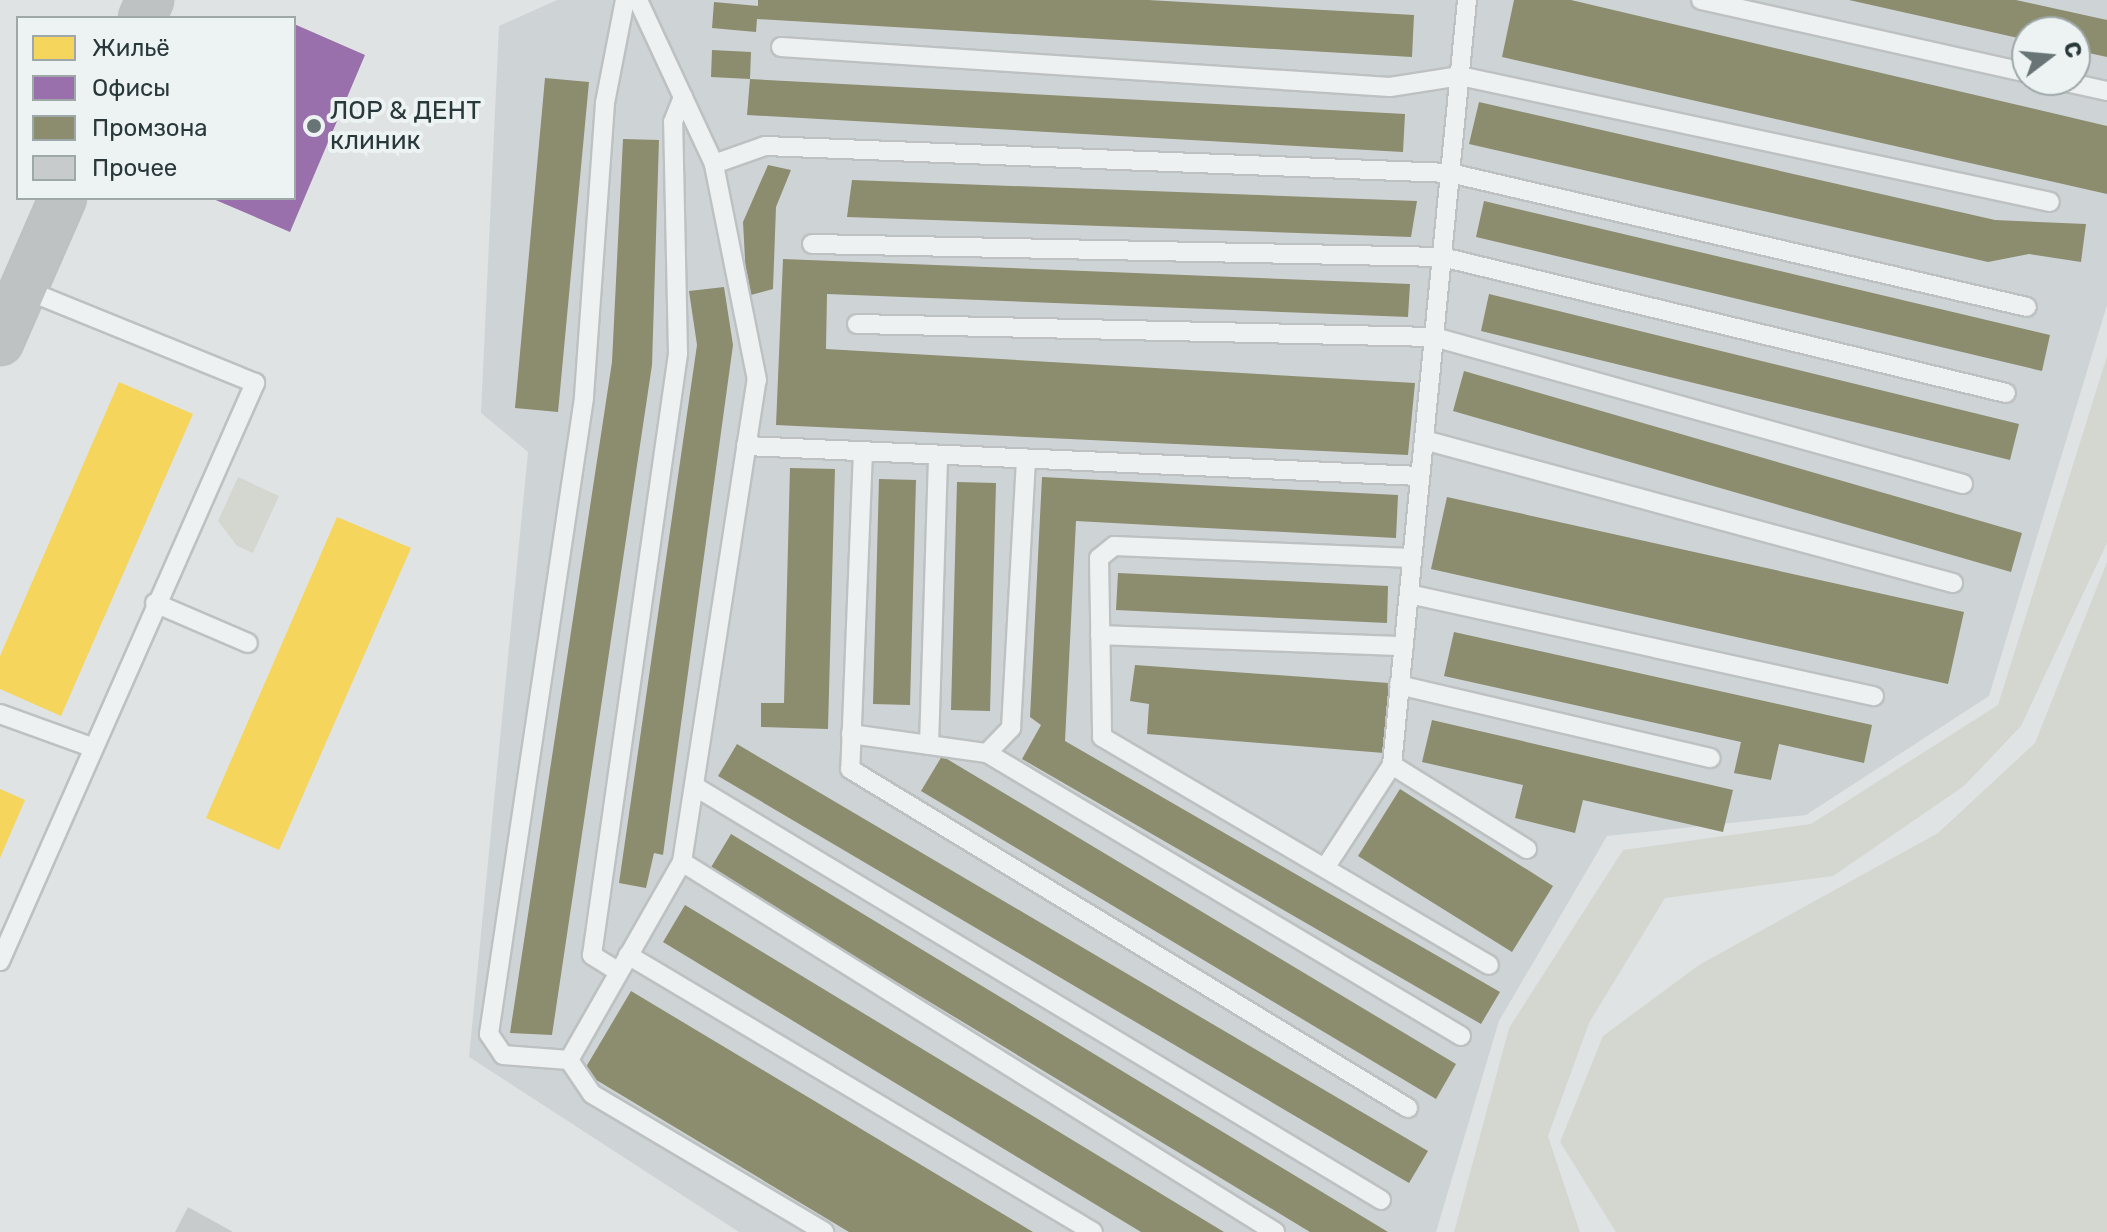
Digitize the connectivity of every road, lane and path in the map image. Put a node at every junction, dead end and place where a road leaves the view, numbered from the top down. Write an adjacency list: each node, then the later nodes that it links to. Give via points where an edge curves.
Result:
1 (625, 0): 52 (lane, via 605,103 584,398 489,1034 503,1055)
2 (638, 0): 8 (lane)
3 (1467, 0): 7 (lane)
4 (1701, 0): 6 (lane)
5 (781, 47): 7 (lane, via 1390,87)
6 (2011, 69)
7 (1460, 76): 10 (lane); 12 (lane)
8 (683, 97): 9 (lane); 49 (lane, via 673,122 678,354 592,955)
9 (714, 164): 10 (lane, via 765,146); 22 (lane, via 757,380)
10 (1450, 173): 14 (lane); 16 (lane)
11 (62, 200): 15 (main road)
12 (2050, 202)
13 (812, 244): 14 (lane)
14 (1442, 257): 18 (lane); 20 (lane)
15 (23, 289): 19 (main road); 31 (lane, via 255,383)
16 (2027, 307)
17 (857, 324): 18 (lane)
18 (1434, 337): 21 (lane); 27 (lane)
19 (0, 342)
20 (2006, 393)
21 (1424, 440): 26 (lane); 29 (lane)
22 (746, 446): 23 (lane); 44 (lane)
23 (863, 451): 24 (lane); 38 (lane)
24 (938, 455): 25 (lane); 39 (lane)
25 (1026, 458): 26 (lane); 41 (lane, via 1011,728)
26 (1420, 476): 28 (lane)
27 (1963, 484)
28 (1412, 558): 30 (lane); 32 (lane, via 1114,546 1099,558)
29 (1953, 583)
30 (1409, 594): 34 (lane); 36 (lane)
31 (155, 603): 33 (lane); 40 (lane)
32 (1100, 635): 34 (lane); 47 (lane, via 1102,737)
33 (248, 643)
34 (1404, 646): 35 (lane)
35 (1399, 685): 42 (lane); 43 (lane)
36 (1874, 696)
37 (0, 714): 40 (lane)
38 (851, 734): 39 (lane); 53 (lane, via 850,769)
39 (929, 745): 41 (lane)
40 (91, 747): 48 (lane)
41 (987, 753): 51 (lane)
42 (1711, 758)
43 (1392, 765): 45 (lane); 47 (lane)
44 (694, 786): 46 (lane); 54 (lane)
45 (1527, 849)
46 (682, 862): 49 (lane); 57 (lane)
47 (1325, 868): 50 (lane)
48 (0, 961)
49 (624, 964): 52 (lane); 56 (lane)
50 (1489, 965)
51 (1461, 1036)
52 (569, 1060): 55 (lane, via 592,1094)
53 (1408, 1108)
54 (1381, 1200)
55 (824, 1232)
56 (1093, 1232)
57 (1275, 1232)

